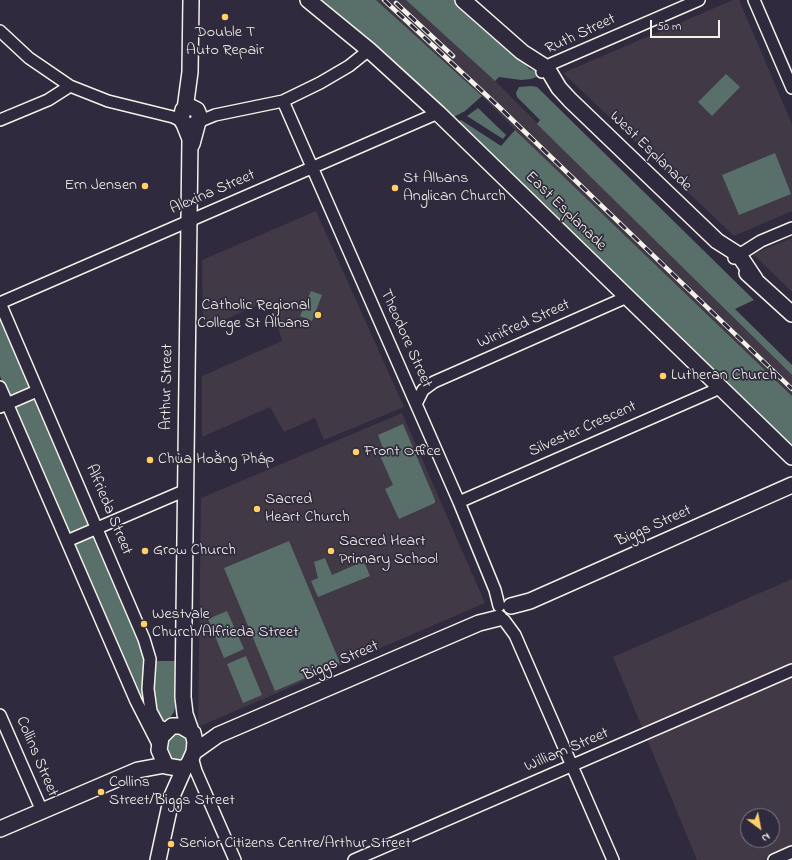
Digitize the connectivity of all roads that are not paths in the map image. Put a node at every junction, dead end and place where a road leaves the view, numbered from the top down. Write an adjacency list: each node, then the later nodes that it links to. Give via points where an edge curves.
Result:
1 (191, 0): 13 (street)
2 (308, 0): 7 (street, East Esplanade)
3 (463, 0): 8 (street, West Esplanade, via 522,52 530,65)
4 (699, 0): 8 (street, Ruth Street)
5 (754, 1): 10 (street)
6 (0, 31): 9 (street, via 29,58)
7 (369, 50): 11 (street, via 343,70); 12 (street, East Esplanade)
8 (545, 70): 18 (street, West Esplanade, via 548,81 559,88 717,241 720,248)
9 (70, 86): 13 (street, via 108,101 173,117); 14 (street, via 48,100)
10 (792, 88)
11 (283, 101): 13 (street, via 225,113); 15 (street, Theodore Street)
12 (438, 114): 15 (street, Alexina Street); 19 (street, East Esplanade)
13 (190, 116): 16 (street, Arthur Street)
14 (0, 120)
15 (312, 167): 16 (street, Alexina Street); 22 (street, Theodore Street)
16 (188, 221): 20 (street, Alexina Street); 31 (street, Arthur Street)
17 (792, 228): 18 (street, via 761,241)
18 (736, 256): 21 (street, West Esplanade, via 745,272)
19 (627, 297): 23 (street, Winifred Street); 25 (street, East Esplanade)
20 (0, 303): 26 (street, Alfrieda Street)
21 (792, 314)
22 (406, 379): 23 (street, Winifred Street, via 416,383); 27 (street, Theodore Street)
23 (434, 382): 27 (street, Winifred Street, via 423,390)
24 (0, 386): 28 (street)
25 (720, 388): 29 (street, East Esplanade); 32 (street, Silvester Crescent)
26 (38, 391): 28 (street); 33 (street, Alfrieda Street)
27 (416, 404): 32 (street, Theodore Street)
28 (4, 406): 34 (street)
29 (792, 457)
30 (792, 485): 35 (street, Biggs Street)
31 (186, 490): 33 (street); 37 (street, Arthur Street)
32 (459, 502): 35 (street, Theodore Street)
33 (97, 528): 34 (street); 39 (street, Alfrieda Street, via 149,651 148,689 151,711 159,726)
34 (67, 541): 42 (street)
35 (505, 612): 41 (street, Biggs Street); 45 (street, Theodore Street)
36 (792, 670): 45 (street, William Street)
37 (183, 697): 39 (street, Arthur Street); 40 (street, Arthur Street, via 185,714)
38 (0, 715): 48 (street, Collins Street)
39 (169, 728): 40 (street, via 181,726); 42 (street, via 161,737)
40 (192, 732): 41 (street, Biggs Street, via 201,736); 43 (street, via 195,742)
41 (218, 735): 43 (street, Biggs Street)
42 (159, 748): 44 (street); 46 (street, via 151,760)
43 (189, 762): 44 (street); 47 (street); 52 (street, via 201,782)
44 (166, 765): 46 (street); 47 (street, via 171,778)
45 (572, 767): 53 (street, William Street); 54 (street, Theodore Street)
46 (138, 770): 48 (street)
47 (172, 796): 51 (street)
48 (42, 811): 49 (street)
49 (0, 829)
50 (792, 852): 55 (street)
51 (158, 860)
52 (235, 860)
53 (354, 860)
54 (613, 860)
55 (774, 860)

